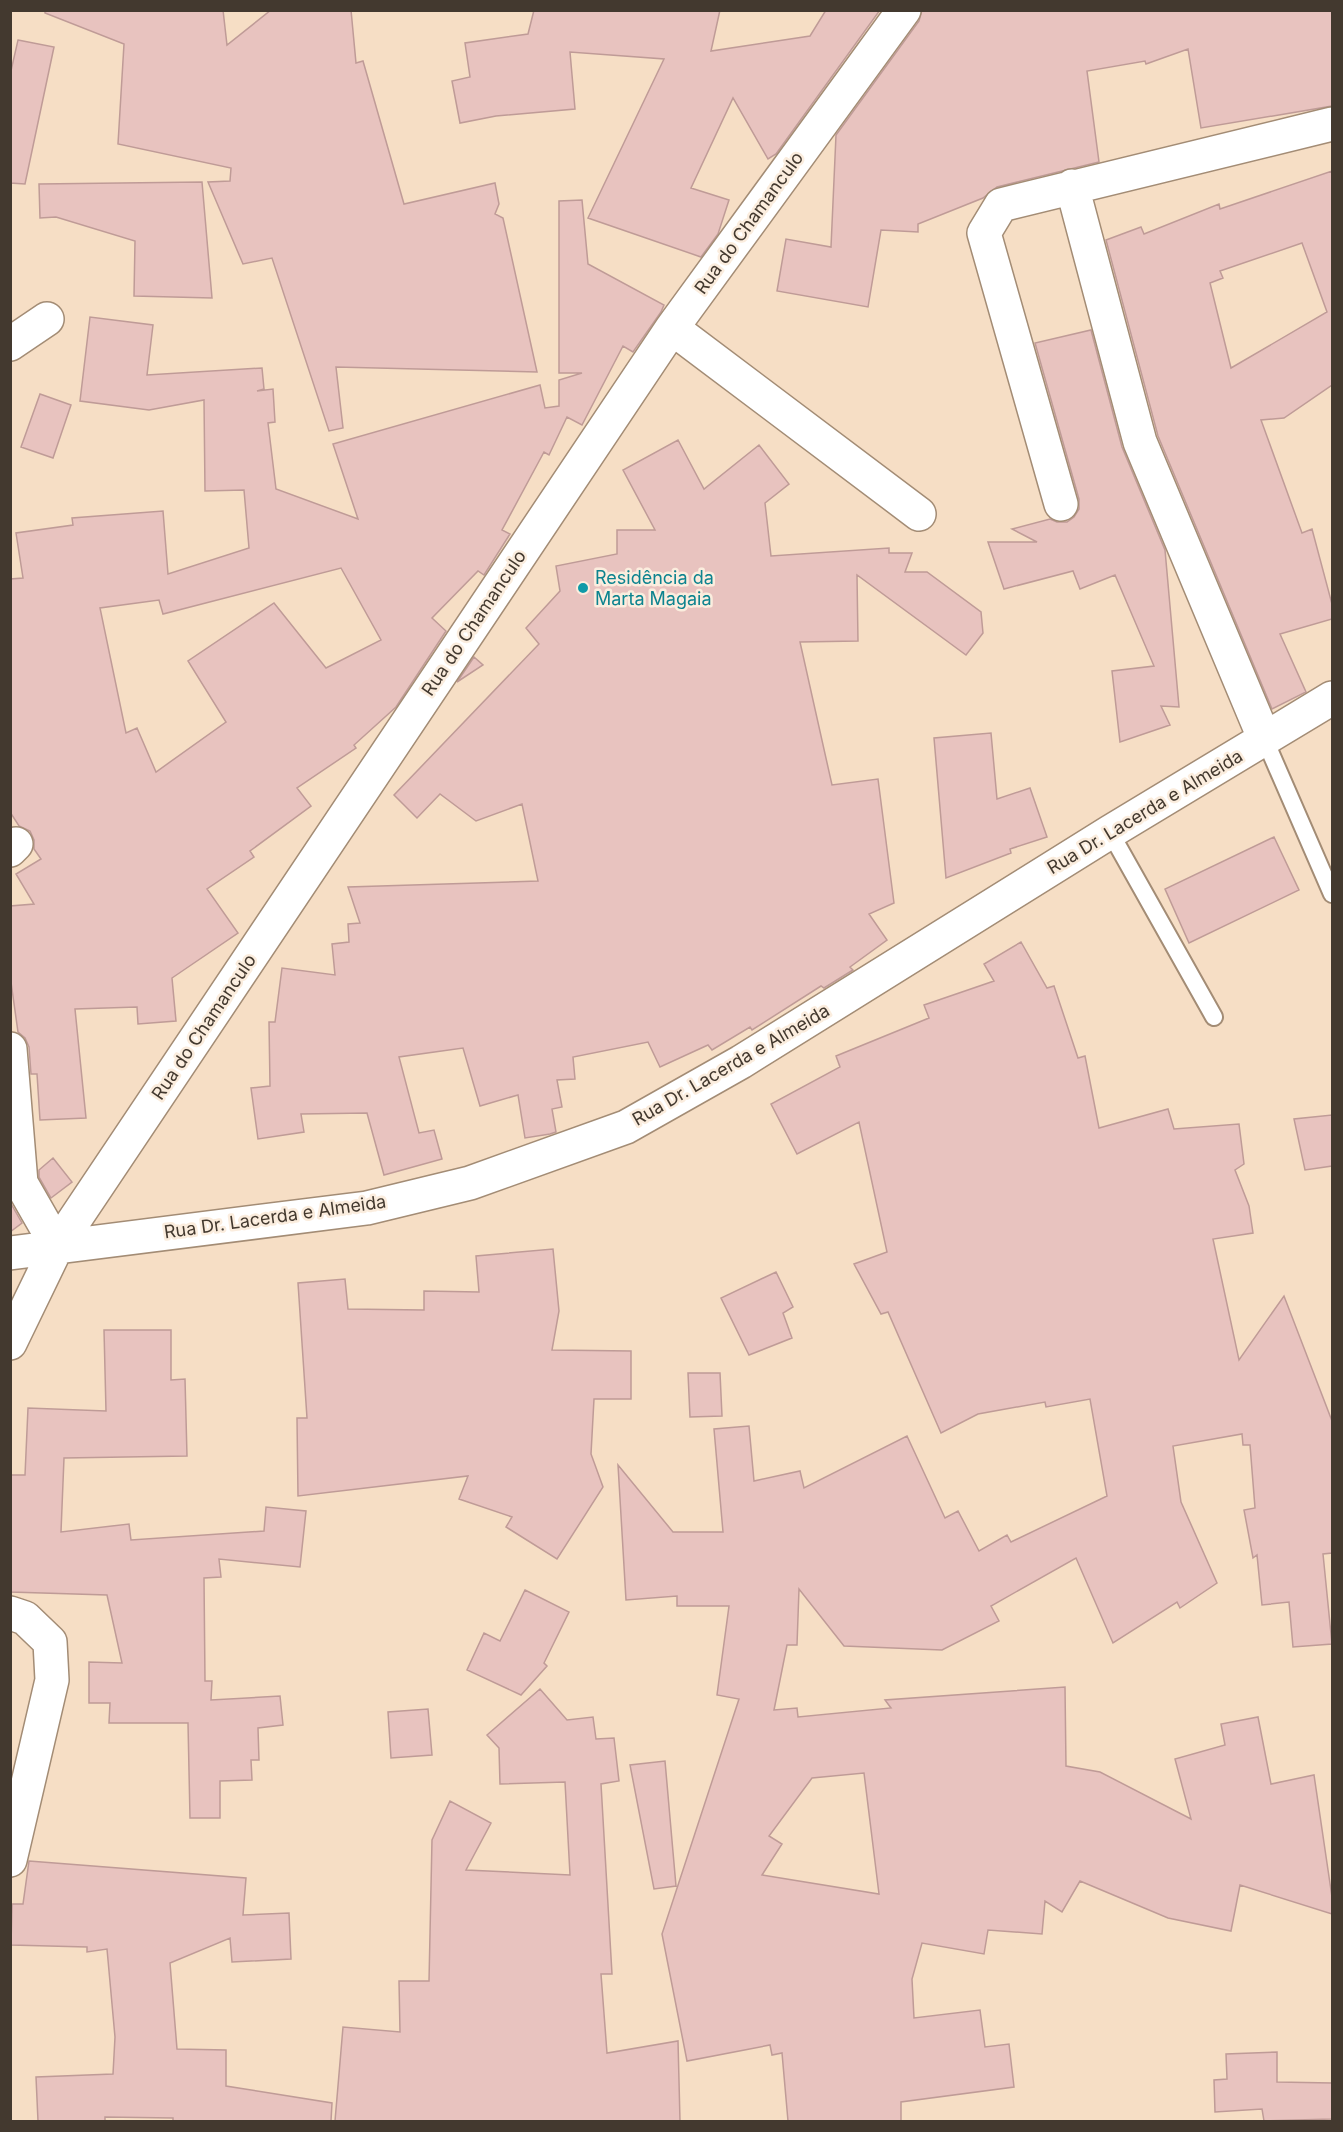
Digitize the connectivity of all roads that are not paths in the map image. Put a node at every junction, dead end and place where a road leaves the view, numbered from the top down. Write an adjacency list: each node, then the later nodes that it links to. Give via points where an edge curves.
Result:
1 (904, 10): 5 (street, Rua do Chamanculo)
2 (1332, 124): 3 (street)
3 (1072, 186): 7 (street, via 1001,205 984,233); 10 (street, via 1140,442)
4 (47, 319): 6 (street)
5 (672, 328): 8 (street); 15 (street, Rua do Chamanculo)
6 (10, 344)
7 (1061, 504)
8 (919, 514)
9 (1332, 698): 10 (street, Rua Dr. Lacerda e Almeida)
10 (1265, 740): 11 (street, Rua Dr. Lacerda e Almeida); 12 (lane)
11 (1110, 832): 13 (lane); 15 (street, Rua Dr. Lacerda e Almeida, via 741,1062 626,1127 470,1183 367,1208)
12 (1332, 894)
13 (1214, 1017)
14 (10, 1049): 15 (street, via 21,1183)
15 (57, 1246): 16 (street, Rua Dr. Lacerda e Almeida); 17 (street, Rua do Chamanculo)
16 (10, 1252)
17 (10, 1343)
18 (10, 1614): 19 (street, via 25,1618 50,1642 52,1680)
19 (10, 1860)

